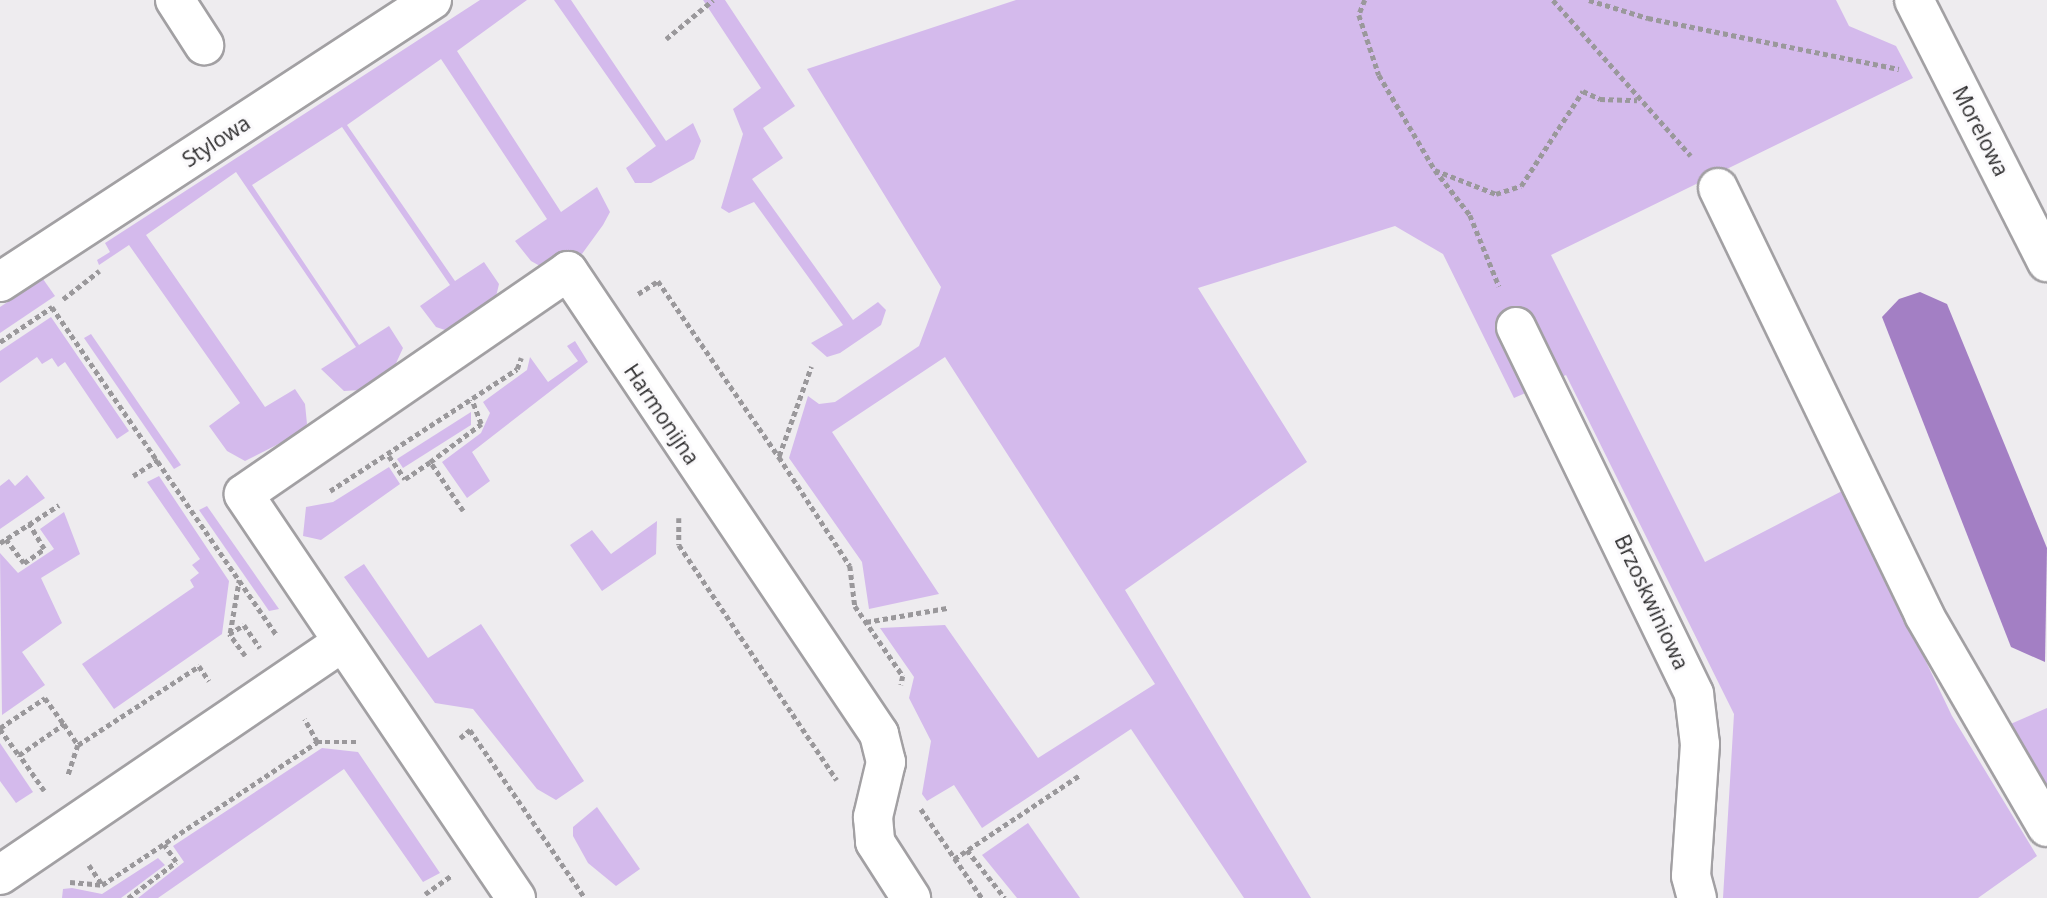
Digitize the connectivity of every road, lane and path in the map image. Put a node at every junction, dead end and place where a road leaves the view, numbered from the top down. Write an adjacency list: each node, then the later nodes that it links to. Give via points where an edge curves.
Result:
1 (175, 0): 9 (street)
2 (432, 0): 15 (street, Stylowa)
3 (713, 0): 8 (path)
4 (1365, 0): 12 (path, via 1359,15 1365,42)
5 (1553, 0): 11 (path)
6 (1589, 0): 10 (path, via 1890,70)
7 (1914, 0): 10 (street, Morelowa)
8 (666, 39)
9 (204, 45)
10 (1944, 60): 14 (street, Morelowa)
11 (1637, 100): 12 (path, via 1600,99 1583,91 1521,186 1496,194); 13 (path)
12 (1435, 170): 16 (path, via 1470,215)
13 (1718, 188): 52 (street, via 1924,615)
14 (2047, 262)
15 (0, 282)
16 (1516, 327): 67 (street, Brzoskwiniowa, via 1694,694 1700,744 1691,876)
17 (0, 342): 23 (path, via 52,307)
18 (526, 345): 20 (path, via 517,369)
19 (811, 367): 22 (path)
20 (472, 400): 21 (path); 24 (path, via 481,424)
21 (389, 456): 24 (path, via 405,479); 26 (path, via 341,489)
22 (779, 457)
23 (158, 460): 25 (path); 33 (path)
24 (430, 462): 29 (path)
25 (133, 476)
26 (319, 490)
27 (59, 505): 30 (path)
28 (679, 505): 50 (path, via 679,545)
29 (463, 511)
30 (29, 524): 31 (path); 31 (path, via 44,549 24,563)
31 (6, 539): 32 (path)
32 (0, 543)
33 (239, 579): 36 (path); 36 (path, via 281,639 263,653 244,625)
34 (947, 608): 35 (path)
35 (866, 622)
36 (229, 634): 38 (path, via 248,661)
37 (340, 644): 58 (street); 63 (street); 65 (street, Harmonijna, via 244,495 568,271 878,734 886,762 873,817 875,842)
38 (239, 667)
39 (222, 679): 45 (path, via 213,685 199,666)
40 (308, 707): 44 (path, via 300,713)
41 (64, 724): 42 (path, via 46,698); 45 (path); 47 (path)
42 (0, 729): 47 (path)
43 (358, 733): 44 (path, via 365,742)
44 (317, 741): 53 (path)
45 (78, 745): 48 (path)
46 (449, 745): 64 (path, via 470,730)
47 (19, 755): 51 (path)
48 (68, 775)
49 (1080, 775): 54 (path)
50 (845, 792)
51 (47, 794)
52 (2047, 827)
53 (164, 845): 60 (path, via 102,885 65,881); 62 (path, via 176,862)
54 (967, 850): 55 (path); 66 (path)
55 (954, 859)
56 (447, 863): 57 (path)
57 (454, 874): 59 (path); 61 (path)
58 (0, 875)
59 (460, 882)
60 (56, 887)
61 (425, 894)
62 (128, 898)
63 (516, 898)
64 (585, 898)
65 (911, 898)
66 (1005, 898)
67 (1697, 898)

